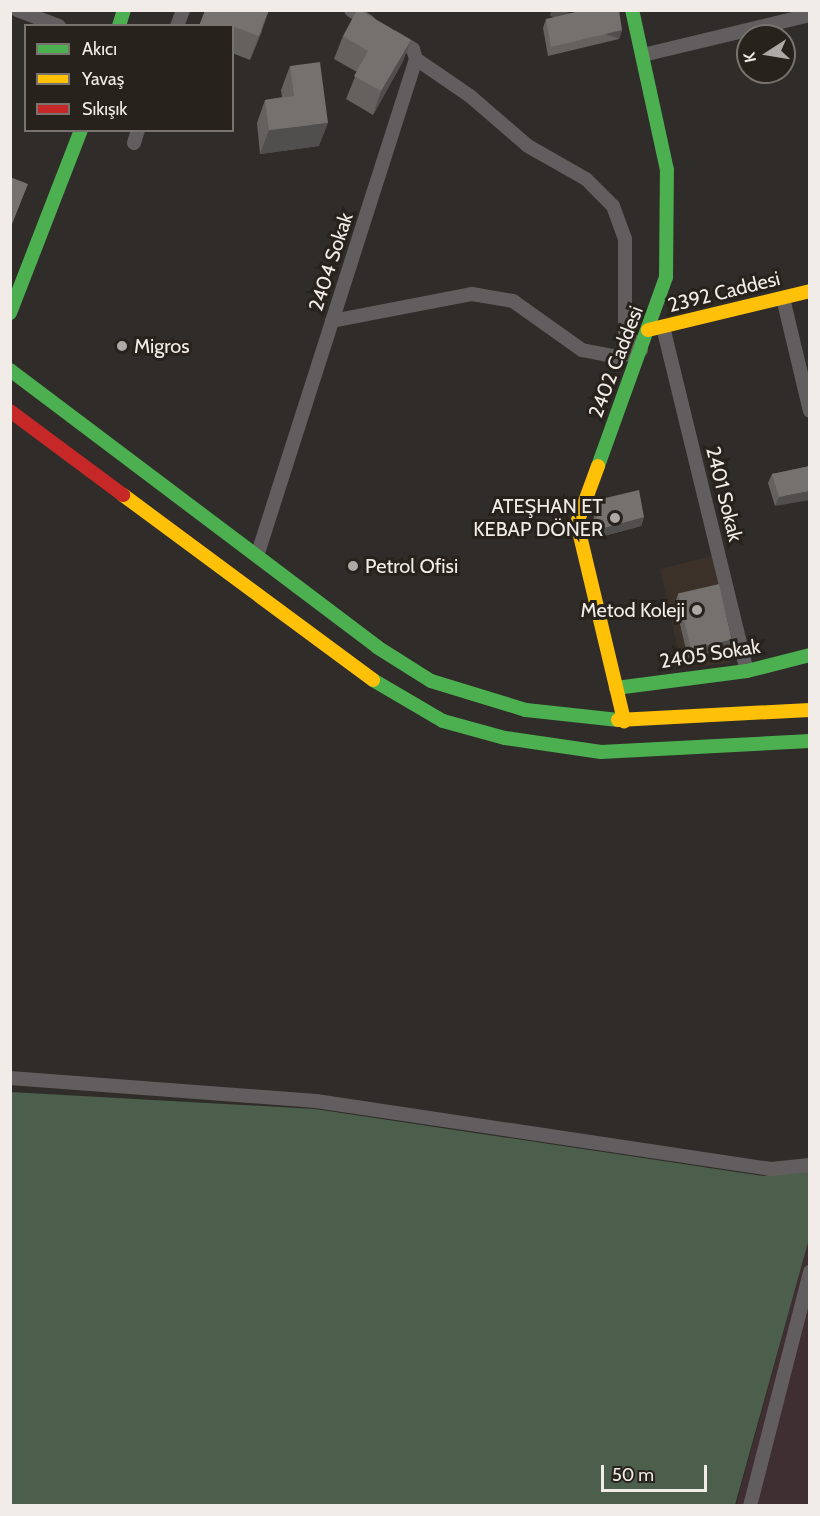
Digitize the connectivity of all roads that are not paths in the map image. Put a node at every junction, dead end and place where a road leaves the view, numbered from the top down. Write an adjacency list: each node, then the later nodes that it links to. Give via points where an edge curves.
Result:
1 (17, 10): 5 (street)
2 (351, 10): 7 (street, via 413,49)
3 (632, 10): 6 (main road, 2402 Caddesi)
4 (810, 15): 6 (street)
5 (54, 24)
6 (643, 56): 14 (main road, 2402 Caddesi, via 669,186 666,277)
7 (416, 59): 12 (street, 2404 Sokak); 15 (street, via 470,96 528,147 586,179 613,206 625,238 625,331)
8 (80, 132): 11 (main road)
9 (810, 291): 10 (main road, 2392 Caddesi)
10 (783, 298): 13 (main road, 2392 Caddesi); 18 (street)
11 (10, 313)
12 (332, 321): 15 (street, via 472,294 513,301 582,350 618,357); 19 (street, 2404 Sokak)
13 (663, 327): 14 (main road, 2392 Caddesi); 21 (street, 2401 Sokak)
14 (648, 330): 15 (main road, 2402 Caddesi)
15 (641, 350): 22 (main road, 2402 Caddesi, via 577,523)
16 (10, 370): 19 (main road)
17 (10, 411): 25 (main road, via 358,671 443,721 505,738 601,752)
18 (810, 411)
19 (257, 556): 24 (main road, via 431,681 526,710)
20 (810, 655): 21 (main road, 2405 Sokak)
21 (747, 671): 22 (main road, 2405 Sokak)
22 (616, 688): 24 (main road, 2402 Caddesi)
23 (810, 710): 24 (main road)
24 (624, 721)
25 (810, 741)
26 (10, 1078): 27 (street, via 316,1101 771,1169)
27 (810, 1166)
28 (810, 1272): 29 (street)
29 (750, 1506)

